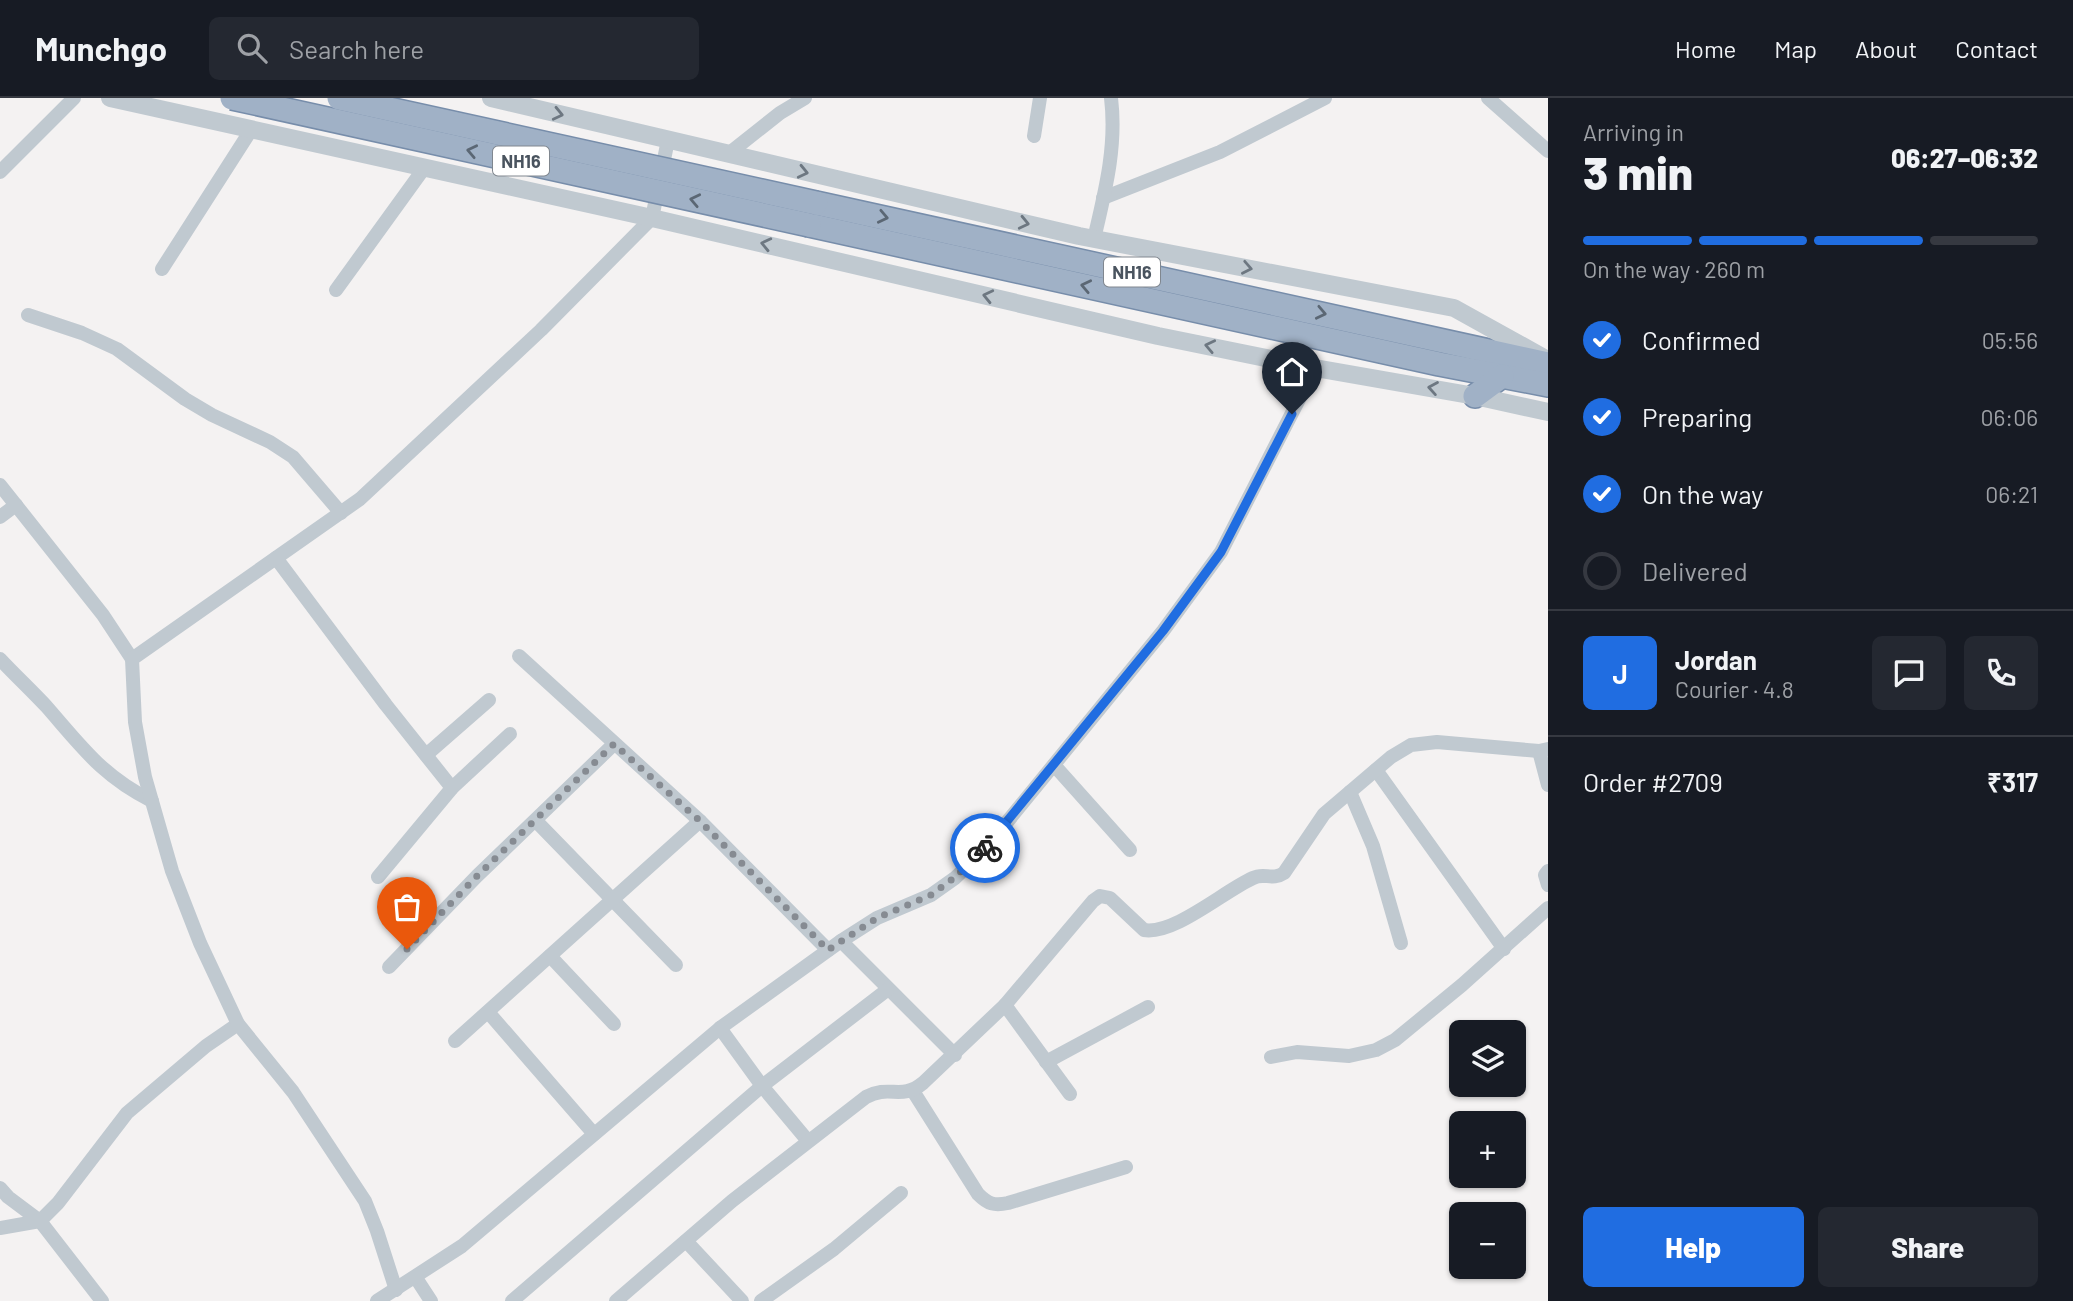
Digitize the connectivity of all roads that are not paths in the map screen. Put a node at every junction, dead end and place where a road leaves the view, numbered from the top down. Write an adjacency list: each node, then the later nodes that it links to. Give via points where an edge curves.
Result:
1 (74, 98): 17 (street)
2 (110, 98): 11 (street)
3 (232, 98): 26 (highway, NH16, one-way to 3, bridge)
4 (339, 98): 24 (highway, NH16, one-way to 24, bridge)
5 (491, 98): 13 (street, one-way to 13)
6 (805, 98): 15 (street)
7 (1040, 98): 12 (street)
8 (1111, 98): 18 (street, via 1110,171)
9 (1325, 98): 18 (street, via 1220,152)
10 (1488, 98): 14 (street)
11 (251, 130): 16 (street); 21 (street)
12 (1034, 136)
13 (668, 140): 15 (street); 19 (street)
14 (1548, 151)
15 (727, 155): 20 (street, one-way to 20)
16 (425, 167): 19 (street); 22 (street)
17 (0, 172)
18 (1103, 198): 20 (street)
19 (652, 218): 25 (street, one-way to 19); 32 (street, via 541,330)
20 (1094, 239): 24 (street, one-way to 24, via 1454,308)
21 (162, 269)
22 (336, 290)
23 (28, 315): 32 (street, via 117,349 185,399 270,442 293,457)
24 (1548, 362)
25 (1315, 368): 28 (street, one-way to 25); 43 (street, via 1221,552)
26 (1502, 376): 27 (highway, NH16); 28 (highway)
27 (1548, 385)
28 (1475, 396): 29 (street)
29 (1548, 412)
30 (0, 485): 31 (street)
31 (16, 505): 33 (street); 37 (street)
32 (341, 513): 34 (street)
33 (0, 517)
34 (276, 558): 37 (street); 42 (street)
35 (519, 656): 40 (street)
36 (0, 659): 48 (street, via 78,746 114,779)
37 (132, 659): 48 (street, via 135,722)
38 (489, 700): 42 (street)
39 (510, 734): 46 (street)
40 (614, 744): 49 (street); 50 (street)
41 (1543, 750): 44 (street, via 1437,742 1411,745); 45 (street)
42 (426, 755): 46 (street)
43 (1054, 765): 51 (street); 58 (street, via 985,849 954,878 931,895 877,918)
44 (1376, 770): 47 (street); 59 (street)
45 (1548, 785)
46 (452, 788): 53 (street)
47 (1350, 792): 57 (street, via 1373,845); 64 (street, via 1324,814 1284,873 1254,877 1164,929 1143,930 1110,898 1093,901)
48 (152, 801): 67 (street, via 172,871)
49 (536, 821): 55 (street); 62 (street)
50 (700, 821): 55 (street); 58 (street)
51 (1130, 850)
52 (1548, 871): 54 (street)
53 (377, 877)
54 (1548, 885)
55 (613, 898): 60 (street); 61 (street)
56 (1548, 908): 59 (street)
57 (1401, 943)
58 (835, 945): 63 (street); 69 (street)
59 (1504, 948): 72 (street, via 1395,1040 1376,1050 1349,1056 1297,1052)
60 (550, 956): 66 (street); 68 (street)
61 (676, 965)
62 (389, 967)
63 (887, 990): 71 (street); 74 (street)
64 (1005, 1005): 71 (street); 73 (street)
65 (1148, 1007): 73 (street)
66 (488, 1012): 70 (street); 77 (street)
67 (238, 1024): 82 (street, via 127,1113); 86 (street, via 293,1092 365,1201)
68 (614, 1024)
69 (720, 1028): 74 (street); 77 (street)
70 (456, 1041)
71 (955, 1055): 75 (street)
72 (1271, 1058)
73 (1046, 1062): 76 (street)
74 (762, 1086): 78 (street); 90 (street)
75 (913, 1091): 78 (street, via 877,1091); 79 (street, via 986,1203 1008,1203)
76 (1070, 1094)
77 (594, 1134): 85 (street, via 462,1246)
78 (808, 1141): 84 (street)
79 (1126, 1167)
80 (0, 1188): 82 (street)
81 (901, 1194): 93 (street)
82 (40, 1220): 83 (street); 87 (street)
83 (0, 1228)
84 (686, 1241): 91 (street); 92 (street)
85 (416, 1278): 86 (street); 89 (street)
86 (396, 1290): 88 (street)
87 (102, 1301)
88 (377, 1301)
89 (431, 1301)
90 (512, 1301)
91 (616, 1301)
92 (742, 1301)
93 (761, 1301)

